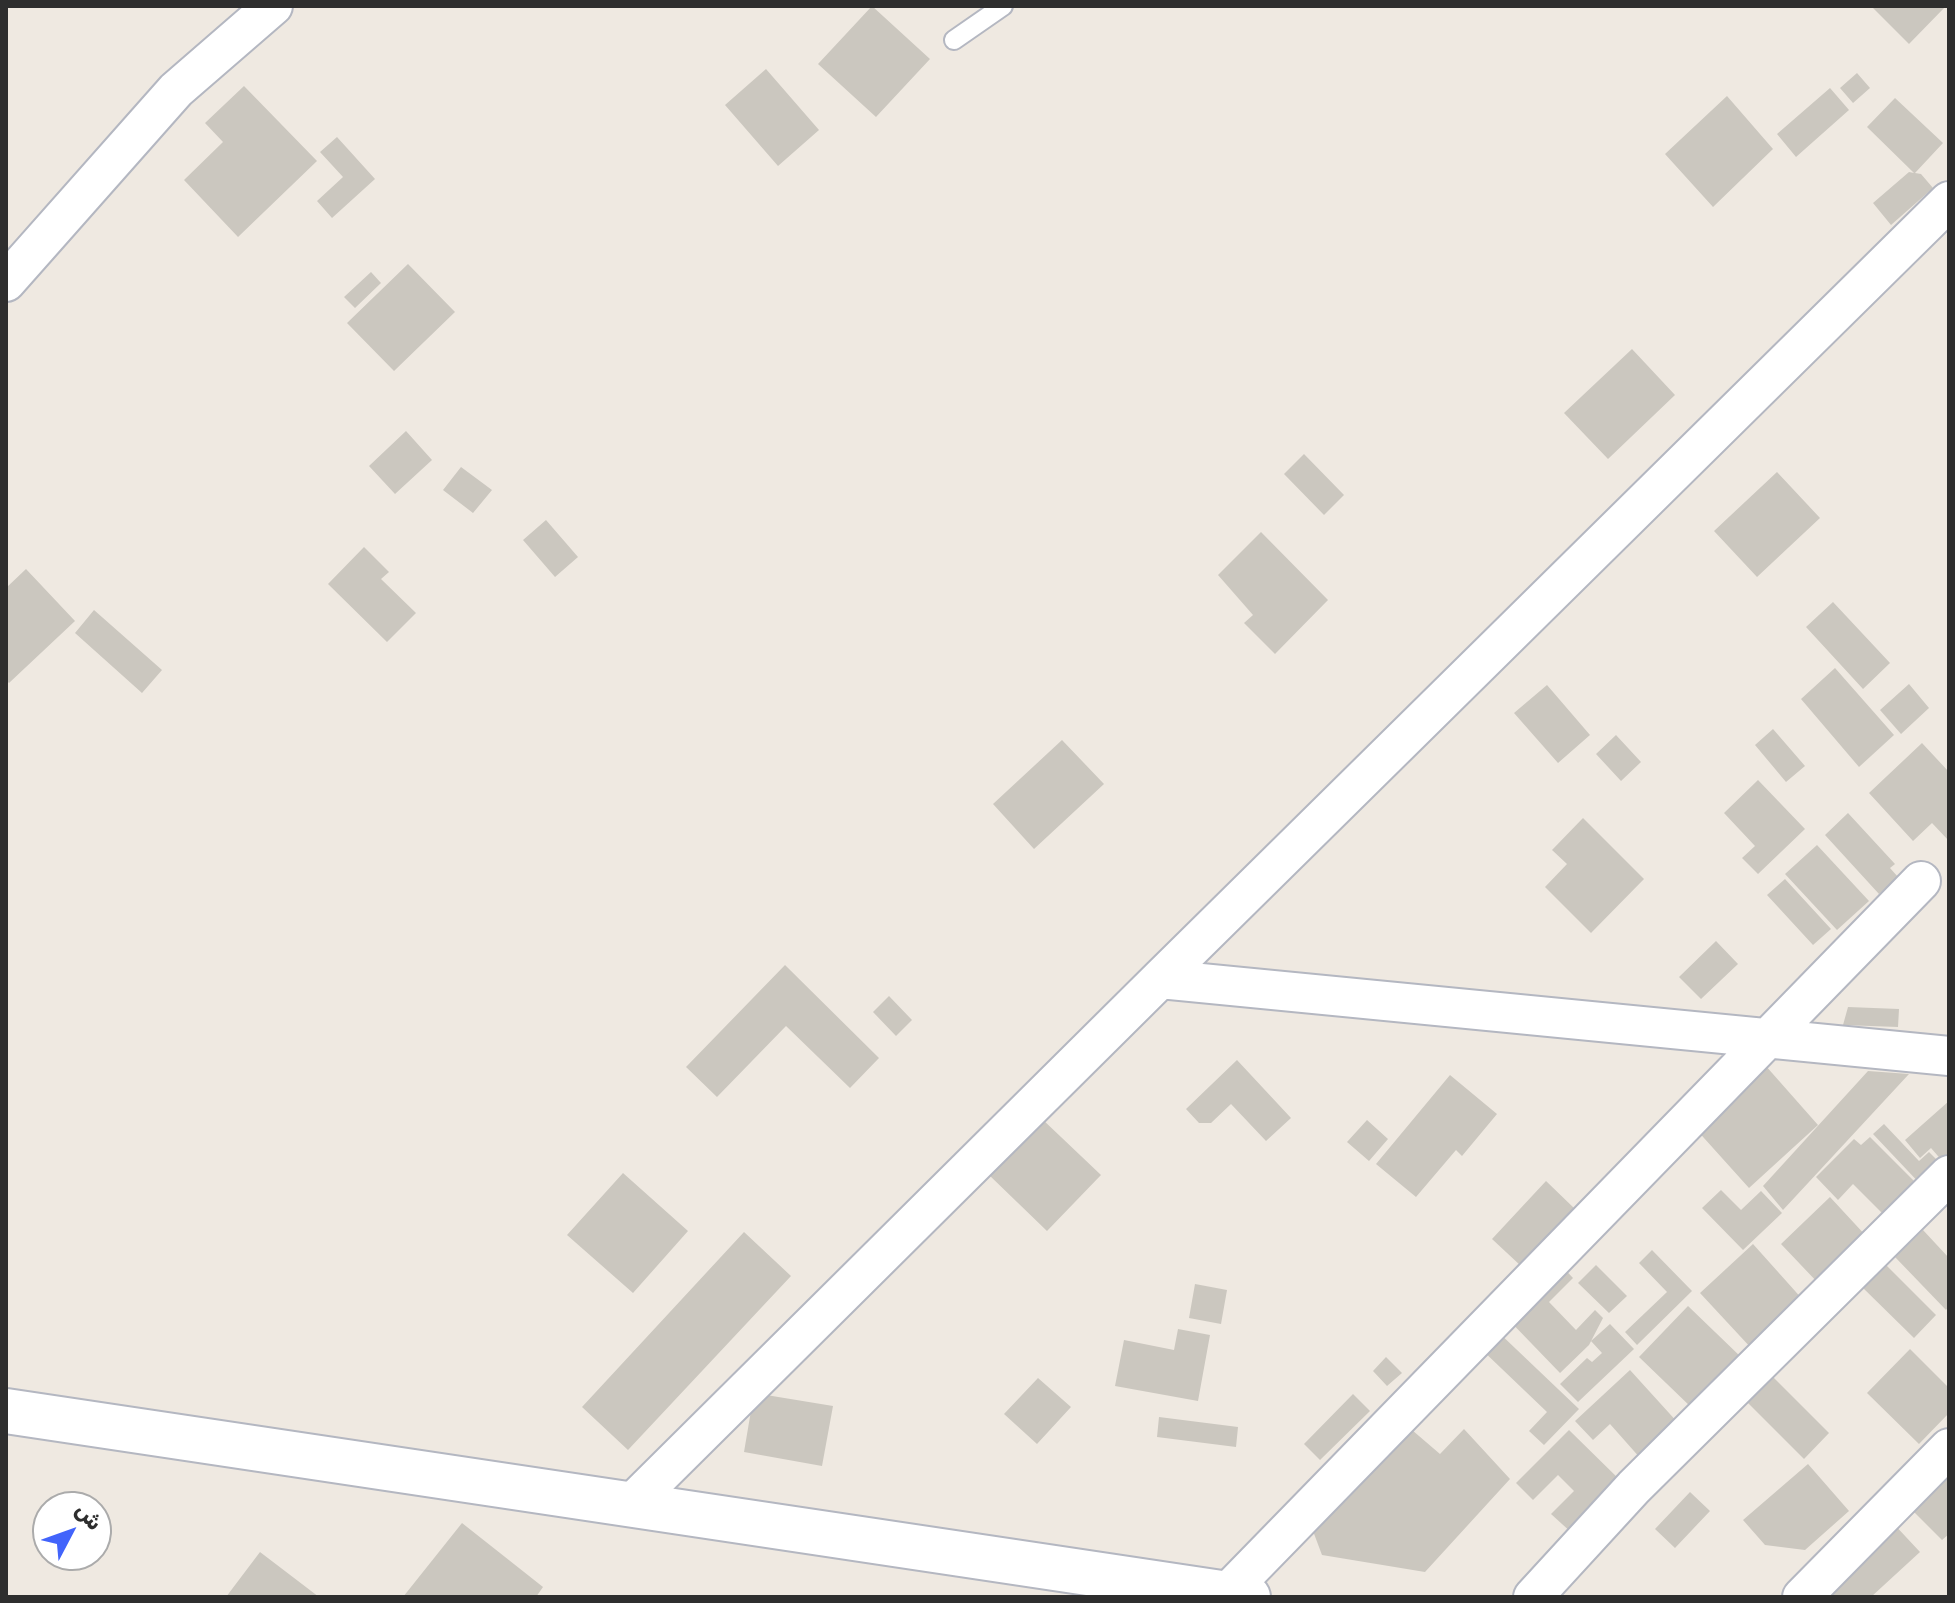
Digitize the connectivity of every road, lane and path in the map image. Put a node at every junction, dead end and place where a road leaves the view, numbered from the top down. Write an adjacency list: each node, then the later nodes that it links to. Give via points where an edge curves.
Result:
1 (273, 6): 5 (street, via 176,90)
2 (1003, 6): 3 (lane)
3 (954, 40)
4 (1949, 201): 7 (street)
5 (6, 282)
6 (1921, 881): 8 (street)
7 (1160, 979): 8 (street); 13 (street)
8 (1767, 1036): 9 (street); 14 (street)
9 (1949, 1056)
10 (1949, 1175): 15 (street, via 1655,1466)
11 (6, 1411): 13 (street)
12 (1949, 1448): 16 (street)
13 (631, 1504): 14 (street)
14 (1237, 1595)
15 (1533, 1597)
16 (1802, 1597)

